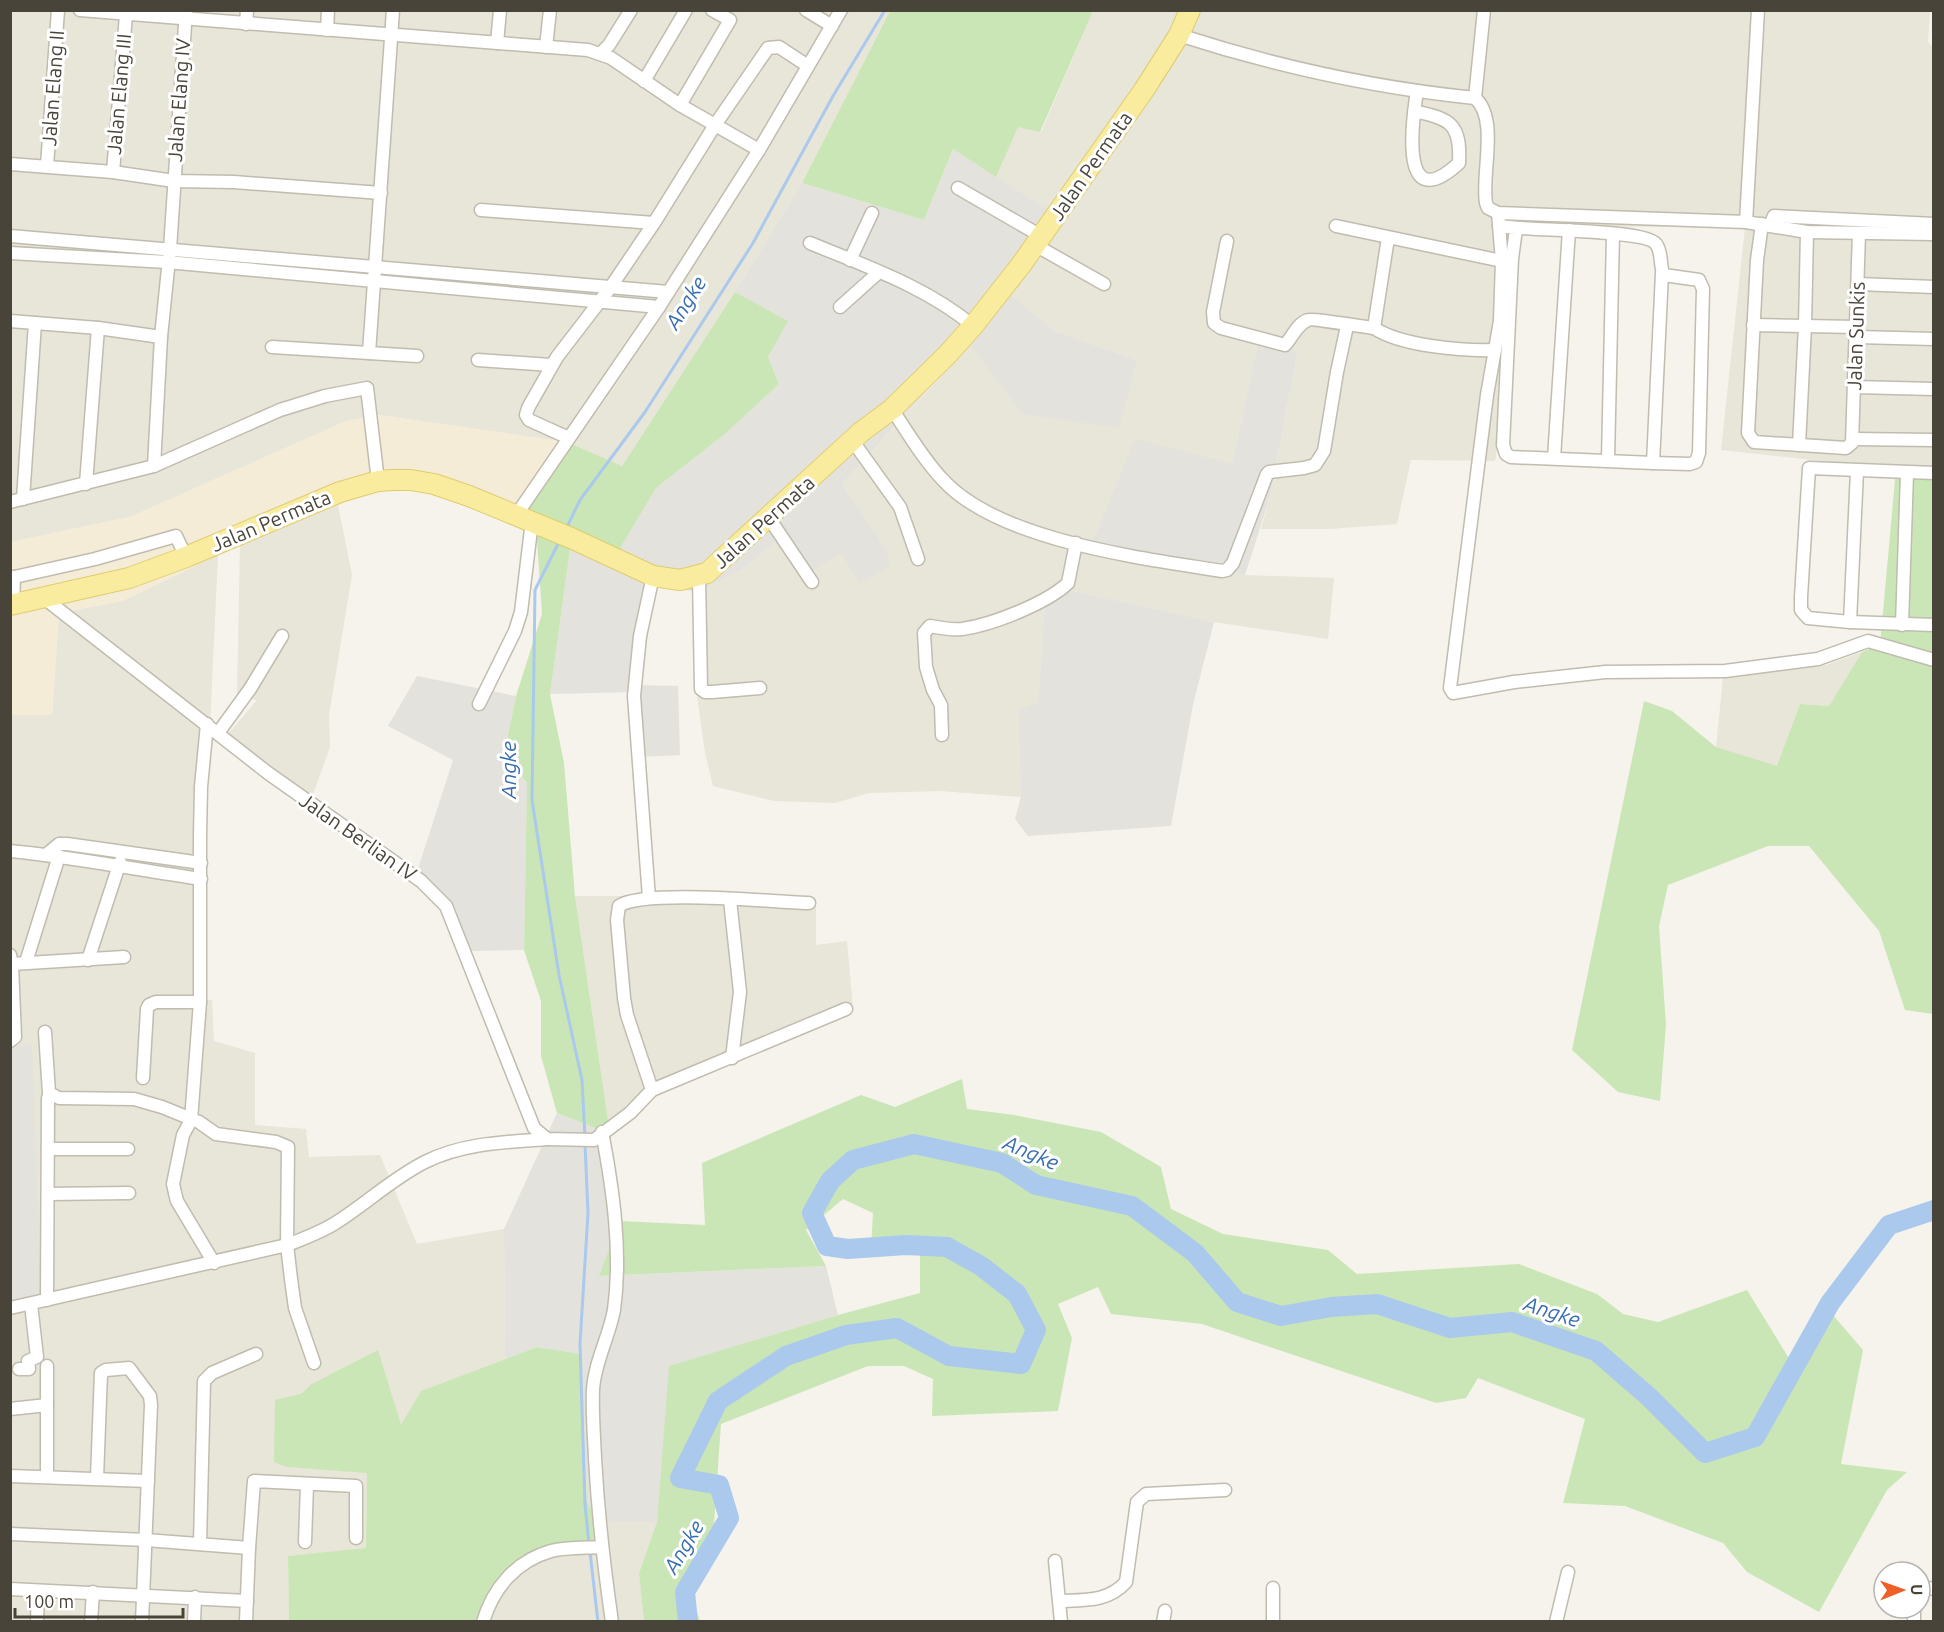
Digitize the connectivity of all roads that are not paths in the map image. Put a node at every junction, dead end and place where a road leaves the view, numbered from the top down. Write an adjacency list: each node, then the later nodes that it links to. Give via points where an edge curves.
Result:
1 (58, 10): 35 (street, Jalan Elang II)
2 (80, 10): 16 (street)
3 (247, 10): 18 (street)
4 (328, 10): 20 (street)
5 (393, 10): 21 (street)
6 (500, 10): 23 (street)
7 (550, 10): 24 (street)
8 (631, 10): 25 (street)
9 (686, 10): 27 (street)
10 (712, 10): 30 (street, via 730,20)
11 (806, 10): 19 (street)
12 (841, 10): 19 (street)
13 (1190, 10): 22 (main road, Jalan Permata)
14 (1484, 10): 29 (street)
15 (1758, 10): 44 (street)
16 (126, 15): 17 (street); 36 (street, Jalan Elang III)
17 (186, 15): 18 (street); 37 (street, Jalan Elang IV)
18 (246, 24): 20 (street)
19 (832, 26): 26 (street)
20 (327, 30): 21 (street)
21 (391, 35): 23 (street); 39 (street)
22 (1179, 35): 28 (street, via 1249,57); 59 (main road, Jalan Permata)
23 (497, 44): 24 (street)
24 (546, 47): 25 (street)
25 (601, 53): 27 (street)
26 (808, 66): 32 (street, via 779,47 768,48); 33 (street)
27 (644, 81): 30 (street)
28 (1417, 91): 29 (street); 31 (street)
29 (1475, 98): 42 (street, via 1485,110 1488,126 1486,203)
30 (680, 105): 32 (street)
31 (1414, 111): 31 (street, via 1414,164 1423,178 1433,180 1459,163 1456,131 1452,124 1437,116)
32 (715, 125): 33 (street); 45 (street)
33 (759, 150): 75 (street)
34 (10, 164): 35 (street)
35 (48, 166): 36 (street)
36 (113, 172): 37 (street)
37 (174, 181): 39 (street); 62 (street, Jalan Elang IV)
38 (958, 188): 59 (street)
39 (381, 193): 67 (street)
40 (481, 210): 45 (street)
41 (872, 213): 64 (street)
42 (1498, 213): 44 (street); 49 (street)
43 (1838, 219): 46 (street); 47 (street, via 1774,216); 53 (street)
44 (1746, 222): 47 (street)
45 (654, 223): 74 (street)
46 (1934, 224)
47 (1766, 225): 52 (street); 81 (street, via 1756,260)
48 (1336, 226): 58 (street)
49 (1499, 226): 50 (street); 65 (street)
50 (1516, 230): 51 (street); 104 (street, via 1503,450 1511,457)
51 (1569, 230): 54 (street); 104 (street)
52 (1807, 232): 53 (street); 84 (street)
53 (1838, 233): 55 (street)
54 (1613, 234): 69 (street, via 1652,240 1658,246); 105 (street)
55 (1859, 234): 56 (street); 72 (street, Jalan Sunkis)
56 (1934, 234)
57 (10, 236): 62 (street)
58 (1388, 238): 65 (street); 86 (street)
59 (1038, 241): 71 (street); 82 (main road, Jalan Permata)
60 (1227, 241): 83 (street, via 1213,312 1214,323 1221,328 1285,345 1307,320)
61 (810, 243): 64 (street)
62 (170, 249): 66 (street, Jalan Elang IV); 67 (street)
63 (10, 253): 66 (street)
64 (850, 260): 68 (street)
65 (1502, 261): 91 (street)
66 (167, 262): 70 (street); 88 (street, Jalan Elang IV)
67 (375, 267): 70 (street); 74 (street)
68 (879, 272): 78 (street); 82 (street, via 916,289)
69 (1662, 273): 106 (street); 106 (street, via 1668,277 1696,278 1702,284 1699,453 1696,462 1689,464)
70 (374, 281): 76 (street); 92 (street)
71 (1104, 284)
72 (1858, 284): 73 (street); 87 (street, Jalan Sunkis)
73 (1934, 287)
74 (610, 288): 75 (street); 76 (street)
75 (668, 292): 77 (street)
76 (599, 301): 77 (street); 95 (street)
77 (659, 307): 99 (street)
78 (840, 307)
79 (10, 321): 80 (street)
80 (35, 323): 85 (street); 113 (street)
81 (1753, 325): 84 (street); 103 (street, via 1750,439)
82 (973, 326): 98 (main road, Jalan Permata)
83 (1347, 326): 86 (street); 116 (street, via 1324,451 1315,465 1267,474 1231,568 1222,571 1129,556)
84 (1805, 326): 87 (street); 103 (street)
85 (98, 328): 88 (street); 112 (street)
86 (1374, 328): 91 (street, via 1404,341)
87 (1857, 332): 89 (street); 96 (street, Jalan Sunkis)
88 (161, 336): 107 (street, Jalan Elang IV)
89 (1934, 339)
90 (272, 347): 92 (street)
91 (1495, 350): 129 (street, via 1458,620 1450,688 1453,693 1605,672 1725,670 1818,659 1868,641)
92 (369, 353): 93 (street)
93 (417, 356)
94 (478, 360): 95 (street)
95 (551, 365): 99 (street, via 526,416)
96 (1854, 387): 97 (street); 100 (street, Jalan Sunkis)
97 (1934, 389)
98 (892, 409): 101 (main road, Jalan Permata); 116 (street, via 943,480 961,496 983,511 1018,526)
99 (569, 438): 115 (street)
100 (1853, 439): 102 (street); 103 (street, via 1846,448)
101 (852, 440): 114 (main road, Jalan Permata); 118 (street, via 900,507)
102 (1934, 440)
103 (1799, 445)
104 (1554, 458): 105 (street)
105 (1608, 460): 106 (street)
106 (1653, 463)
107 (154, 466): 111 (street, via 280,410 367,388); 112 (street)
108 (1857, 471): 109 (street); 125 (street); 125 (street, via 1809,468 1801,597 1801,610 1808,618)
109 (1907, 472): 110 (street); 126 (street)
110 (1934, 473)
111 (378, 481): 115 (main road, Jalan Permata, via 434,484); 117 (main road, Jalan Permata, via 340,492)
112 (86, 484): 113 (street)
113 (17, 501)
114 (770, 518): 120 (main road, Jalan Permata); 122 (street)
115 (531, 520): 119 (main road, Jalan Permata); 131 (street, via 515,631)
116 (1076, 543): 134 (street, via 1068,583 1032,606 962,629 926,628 926,667 941,705)
117 (186, 557): 121 (street, via 176,536); 123 (main road, Jalan Permata, via 119,581)
118 (918, 560)
119 (653, 576): 120 (main road, Jalan Permata, via 680,580); 141 (street, via 640,636 634,696)
120 (699, 576): 130 (street, via 701,689 712,692)
121 (12, 578): 124 (street)
122 (812, 582)
123 (44, 598): 124 (main road, Jalan Permata); 132 (street, Jalan Berlian IV)
124 (12, 605)
125 (1850, 622): 126 (street)
126 (1902, 625): 127 (street)
127 (1934, 625)
128 (282, 636): 133 (street)
129 (1934, 660)
130 (760, 688)
131 (479, 704)
132 (207, 724): 133 (street, Jalan Berlian IV); 138 (street, via 201,787)
133 (218, 733): 158 (street, Jalan Berlian IV, via 421,881 446,906 534,1128)
134 (942, 735)
135 (10, 851): 137 (street)
136 (123, 852): 137 (street, via 59,844); 138 (street); 139 (street)
137 (53, 855): 139 (street); 147 (street)
138 (201, 863): 140 (street)
139 (119, 867): 140 (street); 146 (street)
140 (201, 879): 148 (street)
141 (650, 898): 142 (street); 154 (street, via 623,904 617,920 627,1015)
142 (730, 900): 143 (street); 152 (street, via 740,992)
143 (809, 903)
144 (124, 957): 146 (street)
145 (11, 959): 147 (street); 151 (street, via 15,1036)
146 (88, 960): 147 (street)
147 (26, 962)
148 (200, 1002): 153 (street, via 149,1005); 156 (street)
149 (846, 1009): 152 (street)
150 (45, 1032): 156 (street, via 49,1093 53,1097 134,1099)
151 (10, 1041)
152 (732, 1058): 154 (street)
153 (143, 1078)
154 (652, 1090): 157 (street, via 630,1113)
155 (128, 1105): 159 (street, via 48,1102)
156 (190, 1120): 163 (street, via 216,1134 288,1147); 164 (street, via 173,1185 177,1201)
157 (598, 1136): 158 (street); 185 (street, via 611,1183 616,1269 613,1311 593,1392)
158 (547, 1139): 163 (street, via 473,1146 425,1161 339,1221)
159 (48, 1149): 160 (street); 162 (street)
160 (128, 1149)
161 (129, 1193): 162 (street)
162 (48, 1194): 165 (street)
163 (288, 1245): 164 (street); 169 (street, via 296,1308)
164 (214, 1263): 165 (street)
165 (47, 1300): 166 (street)
166 (31, 1304): 167 (street); 171 (street, via 37,1357 28,1361 29,1369)
167 (10, 1308)
168 (256, 1354): 184 (street, via 212,1373 204,1381)
169 (314, 1362)
170 (47, 1366): 172 (street)
171 (19, 1369)
172 (46, 1405): 173 (street); 175 (street)
173 (10, 1409)
174 (10, 1476): 175 (street)
175 (47, 1476): 176 (street)
176 (97, 1478): 177 (street); 177 (street, via 101,1373 129,1368 151,1400)
177 (148, 1481): 182 (street)
178 (307, 1485): 181 (street, via 356,1486); 183 (street); 186 (street, via 254,1481)
179 (1225, 1490): 196 (street, via 1146,1494 1137,1502 1126,1582 1108,1596)
180 (10, 1534): 182 (street)
181 (356, 1538)
182 (146, 1540): 184 (street); 193 (street)
183 (305, 1542)
184 (200, 1544): 186 (street)
185 (601, 1547): 202 (street, via 550,1551 515,1569 494,1594); 203 (street)
186 (249, 1548): 195 (street)
187 (1055, 1561): 196 (street)
188 (1568, 1572): 206 (street)
189 (1273, 1588): 205 (street)
190 (10, 1589): 191 (street)
191 (38, 1591): 192 (street); 197 (street)
192 (93, 1592): 193 (street); 198 (street)
193 (144, 1594): 194 (street); 199 (street)
194 (195, 1597): 195 (street); 200 (street)
195 (247, 1601): 201 (street)
196 (1060, 1601): 204 (street)
197 (36, 1622)
198 (91, 1622)
199 (142, 1622)
200 (194, 1622)
201 (246, 1622)
202 (483, 1622)
203 (612, 1622)
204 (1061, 1622)
205 (1273, 1622)
206 (1556, 1622)

